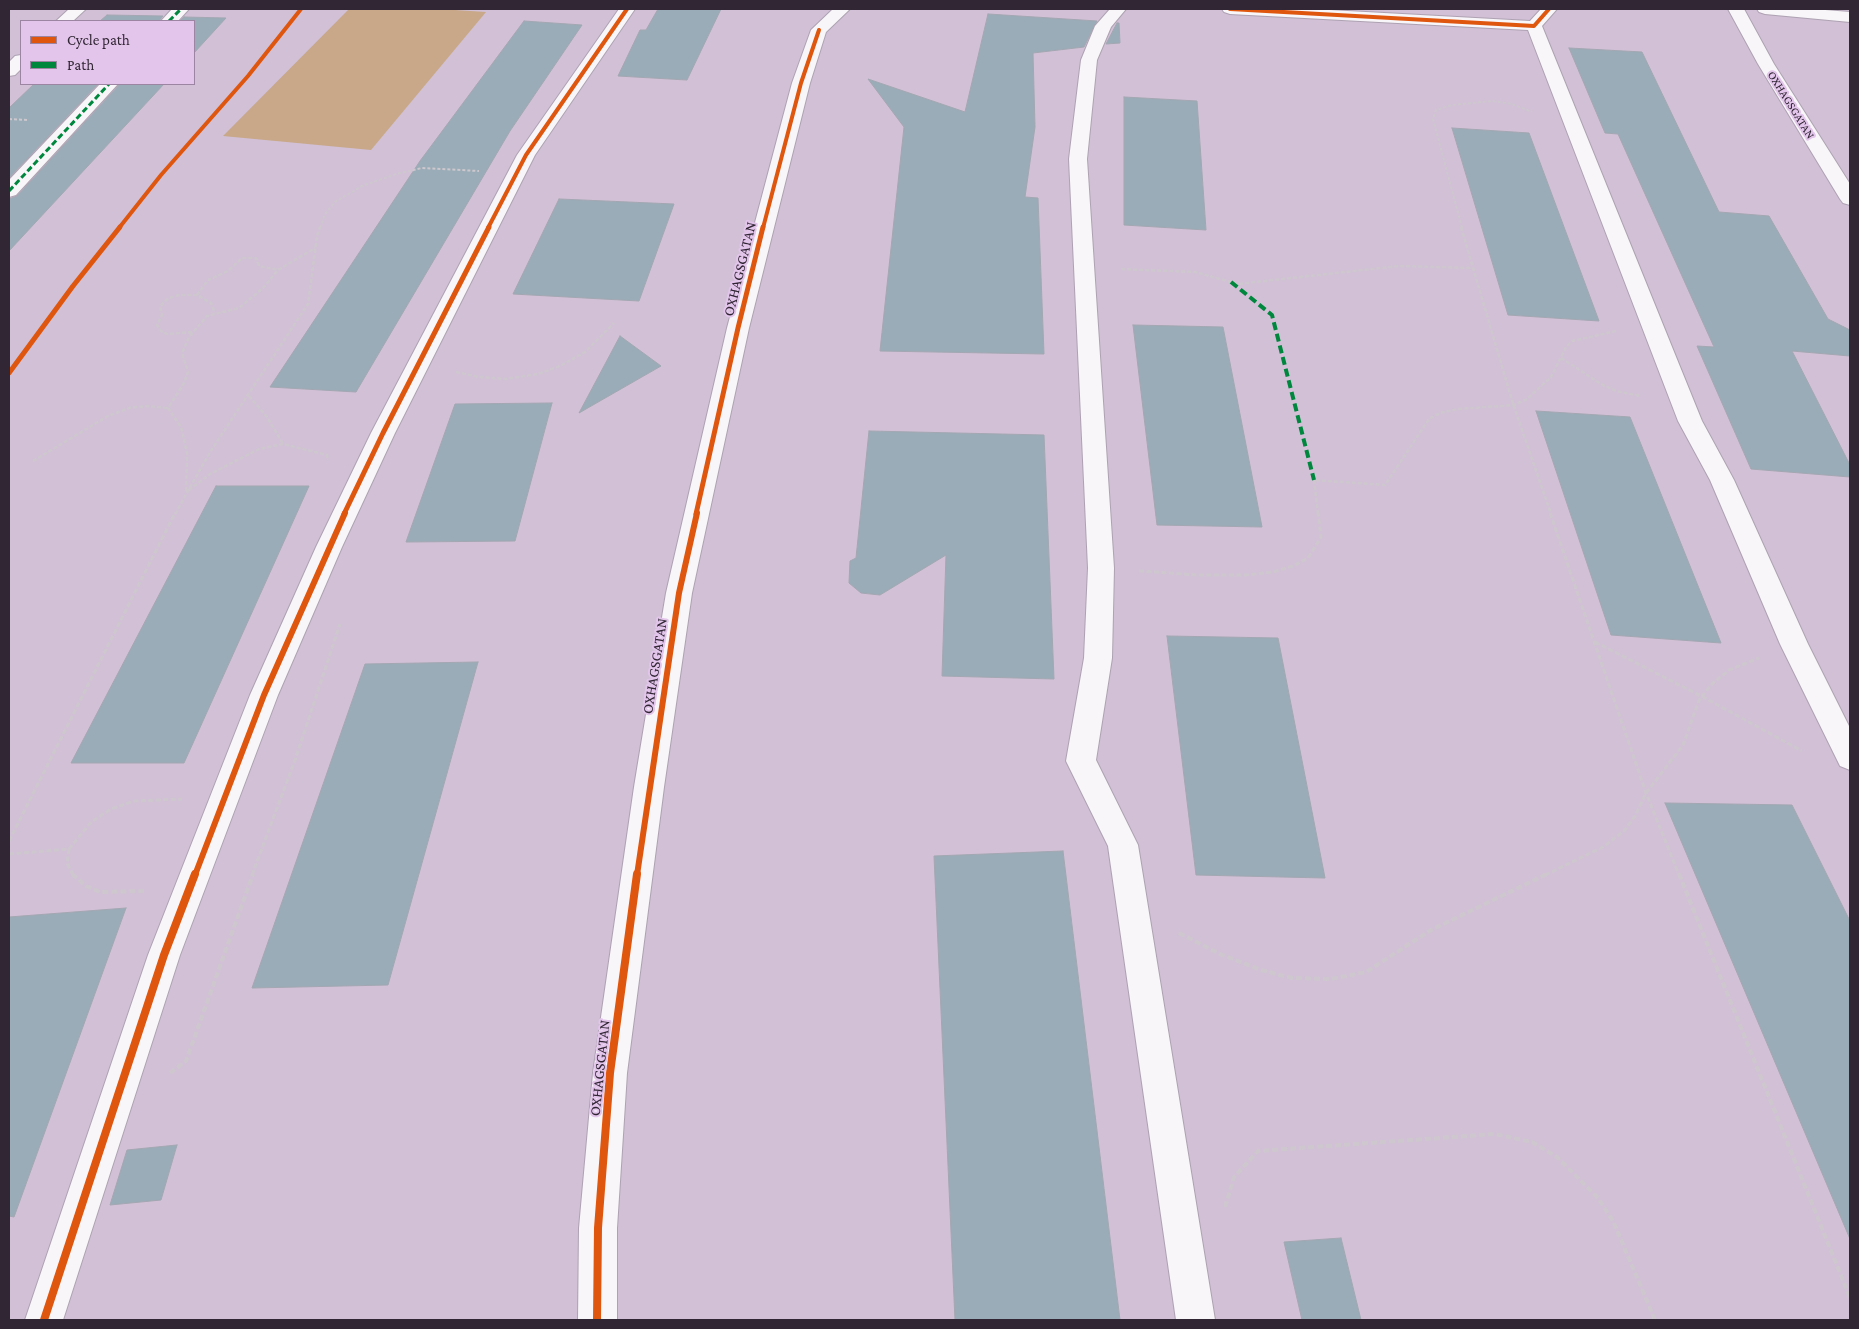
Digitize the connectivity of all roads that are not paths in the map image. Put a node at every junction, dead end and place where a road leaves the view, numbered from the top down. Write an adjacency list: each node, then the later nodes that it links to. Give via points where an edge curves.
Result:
1 (78, 9): 11 (street)
2 (180, 9): 12 (street)
3 (627, 9): 20 (street, via 526,155 363,474 300,613 264,695 164,955)
4 (842, 9): 21 (street, OXHAGSGATAN, via 819,30 801,83 738,328 679,593 610,1073 598,1228)
5 (1118, 9): 22 (street, via 1103,26 1089,60 1078,159 1102,568 1098,658 1081,761 1123,845)
6 (1230, 9): 13 (street)
7 (1549, 9): 13 (street)
8 (1736, 9): 18 (street, OXHAGSGATAN, via 1766,64)
9 (1764, 9): 10 (street)
10 (1850, 17)
11 (65, 20)
12 (170, 20)
13 (1534, 26): 19 (street, via 1690,421 1722,480 1794,644)
14 (20, 61): 15 (street)
15 (9, 71)
16 (108, 85): 17 (street)
17 (9, 191)
18 (1850, 199)
19 (1850, 757)
20 (44, 1320)
21 (597, 1320)
22 (1196, 1320)

